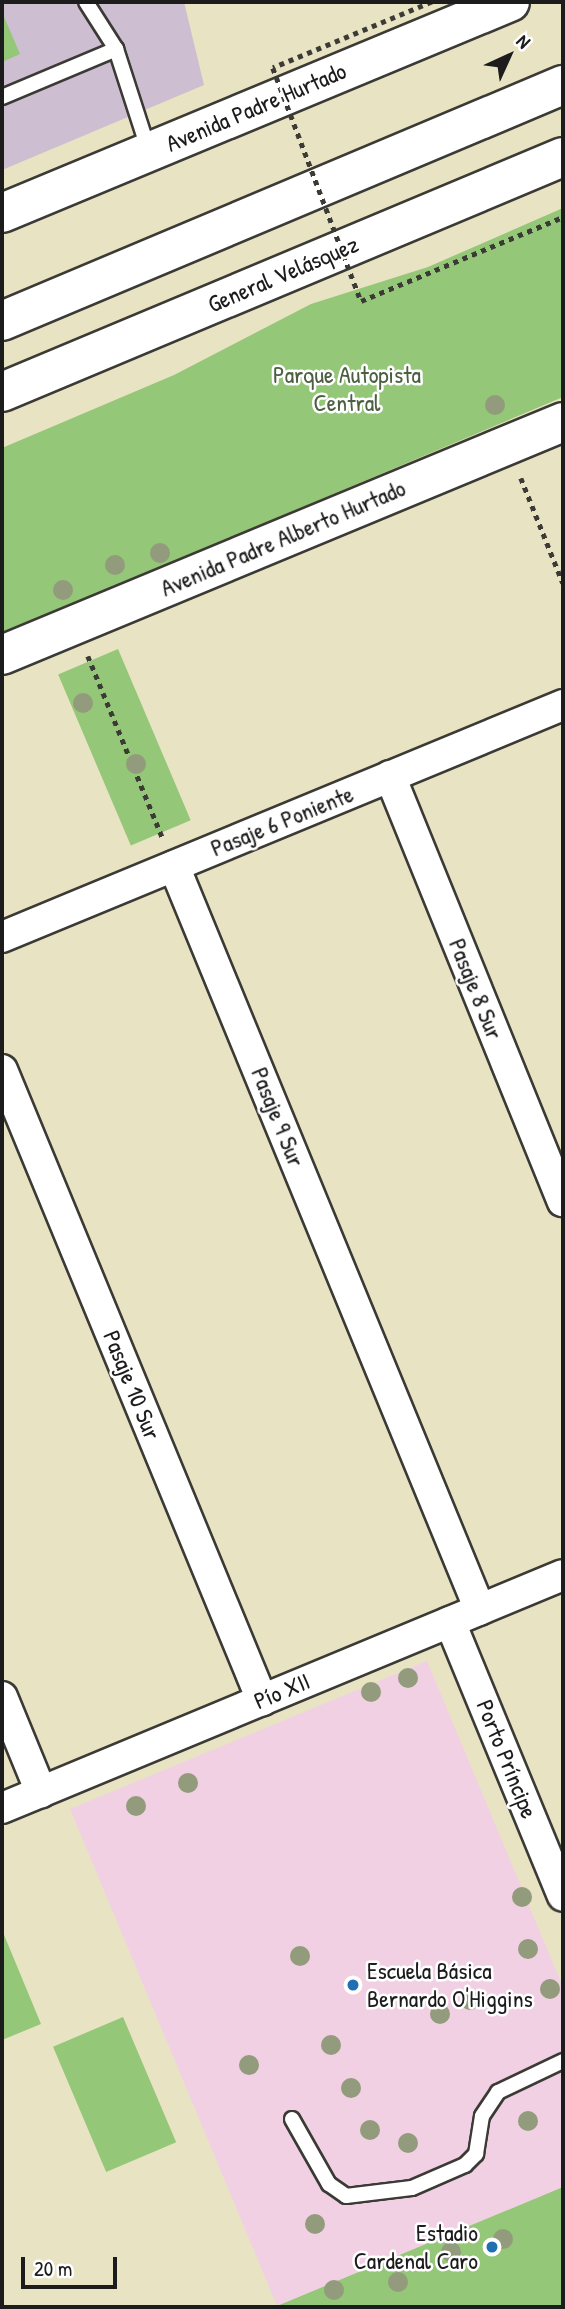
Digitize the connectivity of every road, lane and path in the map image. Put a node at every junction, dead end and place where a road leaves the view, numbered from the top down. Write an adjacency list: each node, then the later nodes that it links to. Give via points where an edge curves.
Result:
1 (86, 2): 4 (lane)
2 (432, 2): 10 (path, bridge, via 273,68 360,301)
3 (510, 2): 7 (main road, Avenida Padre Hurtado)
4 (116, 49): 6 (lane); 7 (lane)
5 (563, 85): 11 (main road)
6 (2, 97)
7 (149, 152): 9 (main road, Avenida Padre Hurtado)
8 (563, 157): 12 (main road, General Velásquez)
9 (2, 213)
10 (563, 217)
11 (2, 321)
12 (2, 392)
13 (563, 422): 14 (main road, Avenida Padre Alberto Hurtado)
14 (507, 445): 15 (path); 16 (main road, Avenida Padre Alberto Hurtado)
15 (563, 583)
16 (75, 625): 17 (main road, Avenida Padre Alberto Hurtado); 20 (path)
17 (2, 655)
18 (563, 705): 19 (street, Pasaje 6 Poniente)
19 (390, 776): 20 (street, Pasaje 6 Poniente); 23 (street, Pasaje 8 Sur)
20 (174, 866): 21 (street, Pasaje 6 Poniente); 25 (street, Pasaje 9 Sur)
21 (2, 937)
22 (2, 1070): 28 (street, Pasaje 10 Sur)
23 (563, 1201)
24 (563, 1575): 25 (street, Pío XII)
25 (480, 1610): 26 (street, Pío XII)
26 (450, 1622): 28 (street, Pío XII); 31 (street, Porto Príncipe)
27 (2, 1697): 29 (street)
28 (262, 1700): 29 (street, Pío XII)
29 (41, 1792): 30 (street, Pío XII)
30 (2, 1808)
31 (560, 1877)
32 (563, 2061): 33 (lane, via 498,2092 482,2116 476,2154 466,2165 400,2190 345,2196 329,2184)
33 (292, 2119)

